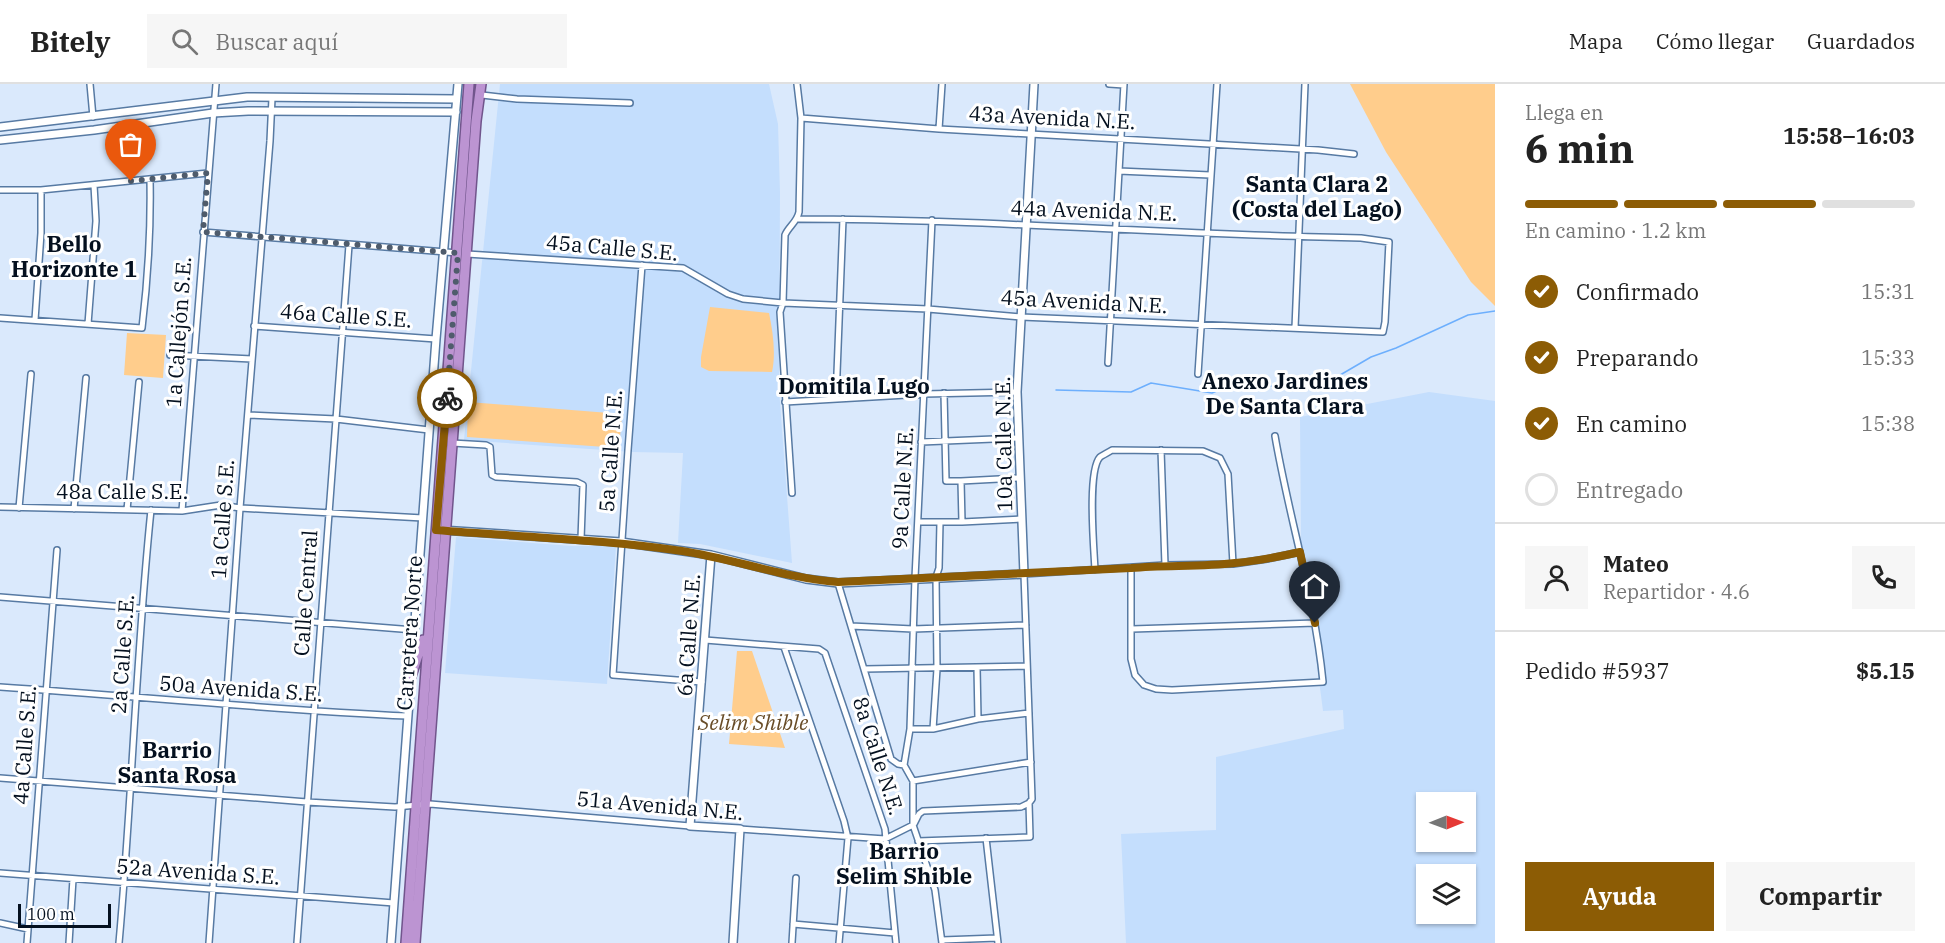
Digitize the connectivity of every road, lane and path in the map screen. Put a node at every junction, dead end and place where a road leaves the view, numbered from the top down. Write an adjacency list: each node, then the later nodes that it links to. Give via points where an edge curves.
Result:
1 (90, 84): 21 (street)
2 (216, 84): 16 (street, 1a Callejón S.E.)
3 (458, 84): 15 (street)
4 (469, 84): 50 (highway)
5 (483, 84): 13 (street); 23 (highway)
6 (797, 84): 22 (street)
7 (942, 84): 25 (street)
8 (1034, 84): 26 (street, 10a Calle N.E.)
9 (1109, 84): 10 (street)
10 (1124, 84): 27 (street)
11 (1217, 84): 29 (street)
12 (1305, 84): 30 (street)
13 (482, 95): 17 (street); 23 (street)
14 (272, 98): 15 (street); 16 (street); 18 (street, 1a Calle S.E.)
15 (456, 99): 19 (street)
16 (215, 100): 20 (street, 1a Callejón S.E.); 21 (street)
17 (630, 103)
18 (272, 111): 19 (street); 20 (street); 46 (street, 1a Calle S.E.)
19 (456, 112): 49 (street)
20 (213, 113): 28 (street); 33 (street, 1a Callejón S.E.)
21 (93, 117): 24 (street)
22 (801, 118): 25 (street, 43a Avenida N.E.); 39 (street)
23 (476, 121): 50 (highway)
24 (0, 127)
25 (939, 129): 26 (street, 43a Avenida N.E.)
26 (1031, 134): 27 (street, 43a Avenida N.E.); 42 (street, 10a Calle N.E.)
27 (1121, 138): 29 (street, 43a Avenida N.E.); 32 (street)
28 (0, 140)
29 (1213, 144): 30 (street, 43a Avenida N.E.); 34 (street)
30 (1301, 150): 31 (street, 43a Avenida N.E.); 47 (street)
31 (1354, 154)
32 (1119, 171): 34 (street); 43 (street)
33 (208, 173): 35 (street); 44 (street, 1a Callejón S.E.)
34 (1210, 175): 45 (street)
35 (150, 179): 36 (street); 60 (street, via 150,239 142,328)
36 (94, 185): 38 (street); 60 (street, via 96,221)
37 (0, 190): 38 (street)
38 (41, 190): 57 (street)
39 (798, 219): 40 (street, 44a Avenida N.E.); 52 (street, via 788,227 785,236)
40 (843, 219): 41 (street, 44a Avenida N.E.); 53 (street)
41 (932, 220): 42 (street, 44a Avenida N.E.); 54 (street, 9a Calle N.E.)
42 (1025, 225): 43 (street, 44a Avenida N.E.); 55 (street, 10a Calle N.E.)
43 (1116, 230): 45 (street, 44a Avenida N.E.); 58 (street)
44 (203, 232): 46 (street); 67 (street, 1a Callejón S.E.)
45 (1206, 232): 47 (street, 44a Avenida N.E.); 59 (street)
46 (261, 237): 48 (street); 61 (street, 1a Calle S.E.)
47 (1298, 237): 62 (street); 64 (street, 44a Avenida N.E., via 1389,242)
48 (349, 245): 49 (street, 45a Calle S.E.); 63 (street, Calle Central)
49 (444, 252): 50 (street, 45a Calle S.E.); 65 (street)
50 (462, 253): 51 (street, 45a Calle S.E.); 86 (highway, Carretera Norte); 104 (highway, Carretera Norte)
51 (642, 265): 52 (street, 45a Calle S.E., via 683,268 728,294); 106 (street, 5a Calle N.E.)
52 (783, 303): 53 (street, 45a Avenida N.E.); 78 (street, via 780,312)
53 (841, 306): 54 (street, 45a Avenida N.E.); 77 (street)
54 (928, 309): 55 (street, 45a Avenida N.E.); 76 (street, 9a Calle N.E.)
55 (1021, 316): 58 (street, 45a Avenida N.E.); 74 (street, 10a Calle N.E.)
56 (0, 318): 57 (street)
57 (35, 321): 60 (street)
58 (1110, 321): 59 (street, 45a Avenida N.E.); 69 (street)
59 (1202, 323): 62 (street, 45a Avenida N.E.); 71 (street)
60 (88, 324)
61 (254, 326): 63 (street, 46a Calle S.E.); 68 (street, 1a Calle S.E.)
62 (1295, 328): 64 (street, 45a Avenida N.E.)
63 (342, 332): 65 (street, 46a Calle S.E.); 80 (street, Calle Central)
64 (1383, 332)
65 (436, 339): 81 (street)
66 (170, 355): 67 (street)
67 (194, 357): 68 (street); 97 (street, 1a Callejón S.E.)
68 (252, 359): 79 (street, 1a Calle S.E.)
69 (1108, 363)
70 (32, 374): 92 (street)
71 (1198, 374)
72 (86, 378): 94 (street)
73 (139, 382): 95 (street)
74 (1017, 392): 75 (street); 83 (street, 10a Calle N.E.)
75 (944, 393): 76 (street); 84 (street)
76 (924, 394): 77 (street); 85 (street, 9a Calle N.E.)
77 (836, 399): 78 (street)
78 (785, 402): 90 (street)
79 (248, 415): 80 (street); 93 (street, 1a Calle S.E.)
80 (336, 419): 81 (street); 98 (street, Calle Central)
81 (429, 430): 99 (street)
82 (1275, 436): 108 (street)
83 (1019, 438): 84 (street); 88 (street, 10a Calle N.E.)
84 (945, 441): 85 (street); 89 (street, via 946,481)
85 (921, 442): 101 (street, 9a Calle N.E.)
86 (452, 443): 104 (highway, Carretera Norte); 105 (street, via 490,447 490,471 496,477 583,485)
87 (1161, 450): 110 (street, via 1203,451 1220,458 1228,474); 111 (street); 113 (street, via 1112,450 1100,458 1094,469)
88 (1020, 478): 89 (street); 100 (street, 10a Calle N.E.)
89 (961, 481): 103 (street)
90 (792, 493)
91 (0, 507): 92 (street, 48a Calle S.E.)
92 (19, 508): 94 (street, 48a Calle S.E.)
93 (240, 508): 97 (street, 48a Calle S.E., via 222,505); 98 (street, 48a Calle S.E.); 121 (street, 1a Calle S.E.)
94 (74, 509): 95 (street, 48a Calle S.E.)
95 (127, 510): 96 (street, 48a Calle S.E.)
96 (151, 510): 97 (street, 48a Calle S.E.); 120 (street, 2a Calle S.E.)
97 (182, 511)
98 (329, 512): 99 (street, 48a Calle S.E.); 123 (street, Calle Central)
99 (423, 518): 130 (street)
100 (1022, 519): 103 (street); 114 (street, 10a Calle N.E.)
101 (918, 522): 102 (street); 116 (street, 9a Calle N.E.)
102 (940, 522): 103 (street); 115 (street)
103 (962, 522)
104 (441, 530): 105 (street); 126 (highway, Carretera Norte); 159 (highway, Carretera Norte)
105 (580, 539): 106 (street)
106 (621, 542): 109 (street); 139 (street, 5a Calle N.E., via 613,675)
107 (57, 550): 119 (street, 4a Calle S.E.)
108 (1300, 552): 110 (street); 122 (street)
109 (711, 555): 117 (street, via 806,579); 131 (street, 6a Calle N.E.)
110 (1233, 564): 111 (street)
111 (1165, 565): 112 (street)
112 (1131, 568): 113 (street); 129 (street)
113 (1095, 570): 114 (street)
114 (1024, 574): 115 (street); 124 (street, 10a Calle N.E.)
115 (936, 577): 116 (street); 127 (street)
116 (915, 578): 117 (street); 128 (street, 9a Calle N.E.)
117 (838, 582): 125 (street)
118 (0, 597): 119 (street)
119 (53, 602): 120 (street); 141 (street, 4a Calle S.E.)
120 (142, 609): 121 (street); 142 (street, 2a Calle S.E.)
121 (233, 616): 123 (street); 143 (street, 1a Calle S.E.)
122 (1315, 623): 129 (street); 129 (street, via 1323,682 1172,690 1144,685 1136,675 1131,659)
123 (321, 624): 130 (street); 144 (street, Calle Central)
124 (1026, 624): 127 (street); 133 (street, 10a Calle N.E.)
125 (851, 626): 128 (street); 136 (street)
126 (428, 627): 138 (highway); 159 (highway, Carretera Norte)
127 (937, 628): 128 (street); 137 (street)
128 (913, 629): 134 (street, 9a Calle N.E.)
129 (1132, 629)
130 (414, 630): 138 (street)
131 (705, 640): 132 (street); 139 (street, 6a Calle N.E.)
132 (784, 647): 164 (street); 166 (street, 8a Calle N.E., via 819,649 825,653 885,829)
133 (1027, 666): 135 (street); 145 (street, 10a Calle N.E.)
134 (913, 667): 136 (street); 137 (street); 148 (street, 9a Calle N.E.)
135 (977, 667): 137 (street); 147 (street)
136 (864, 669): 151 (street, via 891,759)
137 (937, 669): 149 (street)
138 (410, 679): 146 (street)
139 (702, 682): 162 (street, 6a Calle N.E.)
140 (0, 687): 141 (street, 50a Avenida S.E.)
141 (46, 690): 142 (street, 50a Avenida S.E.); 153 (street, 4a Calle S.E.)
142 (137, 698): 143 (street, 50a Avenida S.E.); 155 (street, 2a Calle S.E.)
143 (225, 703): 144 (street, 50a Avenida S.E.); 156 (street, 1a Calle S.E.)
144 (314, 712): 146 (street, 50a Avenida S.E.); 157 (street, Calle Central)
145 (1029, 713): 147 (street); 150 (street, 10a Calle N.E.)
146 (408, 716): 160 (street)
147 (978, 719): 149 (street)
148 (910, 729): 149 (street); 151 (street)
149 (933, 729)
150 (1031, 762): 154 (street); 158 (street, 10a Calle N.E.)
151 (904, 765): 154 (street)
152 (0, 778): 153 (street, 51a Avenida N.E.)
153 (39, 781): 155 (street, 51a Avenida N.E.); 170 (street, 4a Calle S.E.)
154 (913, 781): 161 (street)
155 (130, 789): 156 (street, 51a Avenida N.E.); 173 (street, 2a Calle S.E.)
156 (220, 796): 157 (street, 51a Avenida N.E.); 174 (street, 1a Calle S.E.)
157 (307, 802): 160 (street, 51a Avenida N.E.); 175 (street, Calle Central)
158 (1029, 803): 161 (street, 51a Avenida N.E., via 1021,807 923,811); 165 (street, 10a Calle N.E., via 1030,837)
159 (420, 805): 160 (street, 51a Avenida N.E.); 162 (street, 51a Avenida N.E.); 168 (highway, Carretera Norte); 190 (highway, Carretera Norte)
160 (401, 807): 176 (street)
161 (913, 825): 166 (street, 51a Avenida N.E.); 167 (street)
162 (690, 826): 163 (street, 51a Avenida N.E.)
163 (740, 830): 164 (street, 51a Avenida N.E.); 193 (street)
164 (848, 838): 166 (street, 51a Avenida N.E.); 179 (street)
165 (986, 838): 167 (street); 182 (street)
166 (885, 839): 181 (street, 8a Calle N.E.)
167 (918, 841): 183 (street, via 935,890)
168 (420, 869): 191 (highway, Carretera Norte); 192 (highway)
169 (0, 873): 170 (street, 52a Avenida S.E.)
170 (32, 875): 172 (street, 52a Avenida S.E.); 180 (street, 4a Calle S.E.)
171 (796, 878): 178 (street)
172 (73, 879): 173 (street, 52a Avenida S.E.); 185 (street)
173 (124, 883): 174 (street, 52a Avenida S.E.); 186 (street, 2a Calle S.E.)
174 (213, 888): 175 (street, 52a Avenida S.E.); 187 (street, 1a Calle S.E.)
175 (300, 895): 176 (street, 52a Avenida S.E.); 188 (street, Calle Central)
176 (394, 903): 189 (street)
177 (0, 922): 180 (street)
178 (793, 924): 179 (street); 194 (street)
179 (840, 928): 181 (street); 195 (street)
180 (28, 929): 184 (street, 4a Calle S.E.)
181 (895, 933): 196 (street, 8a Calle N.E.)
182 (997, 941): 183 (street)
183 (942, 942)
184 (27, 943)
185 (69, 943)
186 (119, 943)
187 (209, 943)
188 (297, 943)
189 (391, 943)
190 (404, 943)
191 (415, 943)
192 (420, 943)
193 (733, 943)
194 (792, 943)
195 (839, 943)
196 (896, 943)

